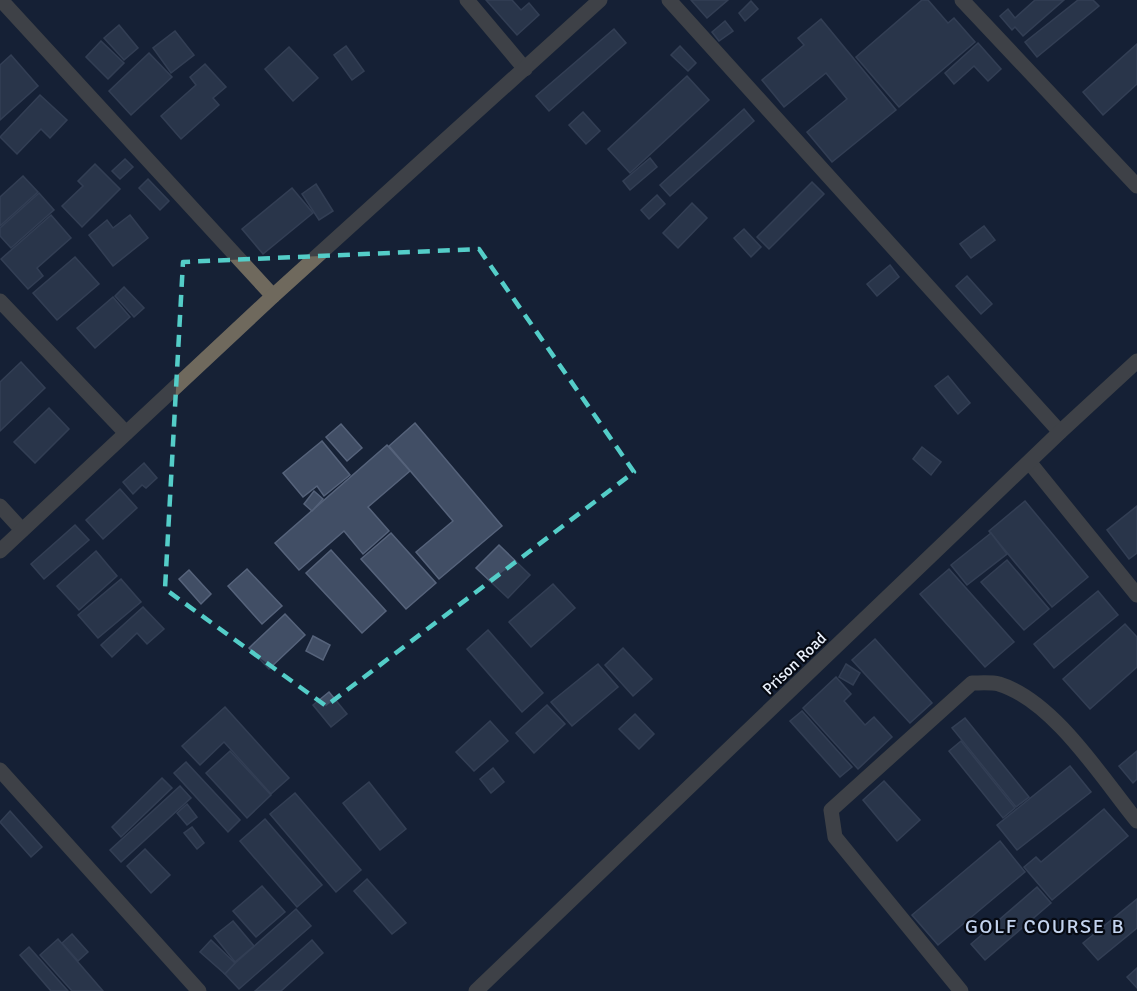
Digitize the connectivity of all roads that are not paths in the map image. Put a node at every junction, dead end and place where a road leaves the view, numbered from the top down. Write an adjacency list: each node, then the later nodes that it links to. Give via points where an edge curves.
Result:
1 (0, 0): 8 (street)
2 (467, 0): 6 (street)
3 (600, 0): 6 (street)
4 (669, 0): 11 (street)
5 (962, 0): 7 (street)
6 (525, 69): 8 (street)
7 (1137, 186)
8 (273, 296): 12 (street)
9 (0, 301): 12 (street)
10 (1137, 361): 11 (street, Prison Road)
11 (1060, 432): 13 (street, Prison Road)
12 (126, 433): 15 (street)
13 (1030, 463): 17 (street); 21 (street, Prison Road)
14 (0, 506): 15 (street)
15 (22, 530): 16 (street)
16 (0, 551)
17 (1137, 596)
18 (0, 770): 20 (street)
19 (1137, 821): 22 (street, via 1064,731 1016,691 997,684 972,683 831,810 835,837)
20 (199, 991)
21 (477, 991)
22 (961, 991)

